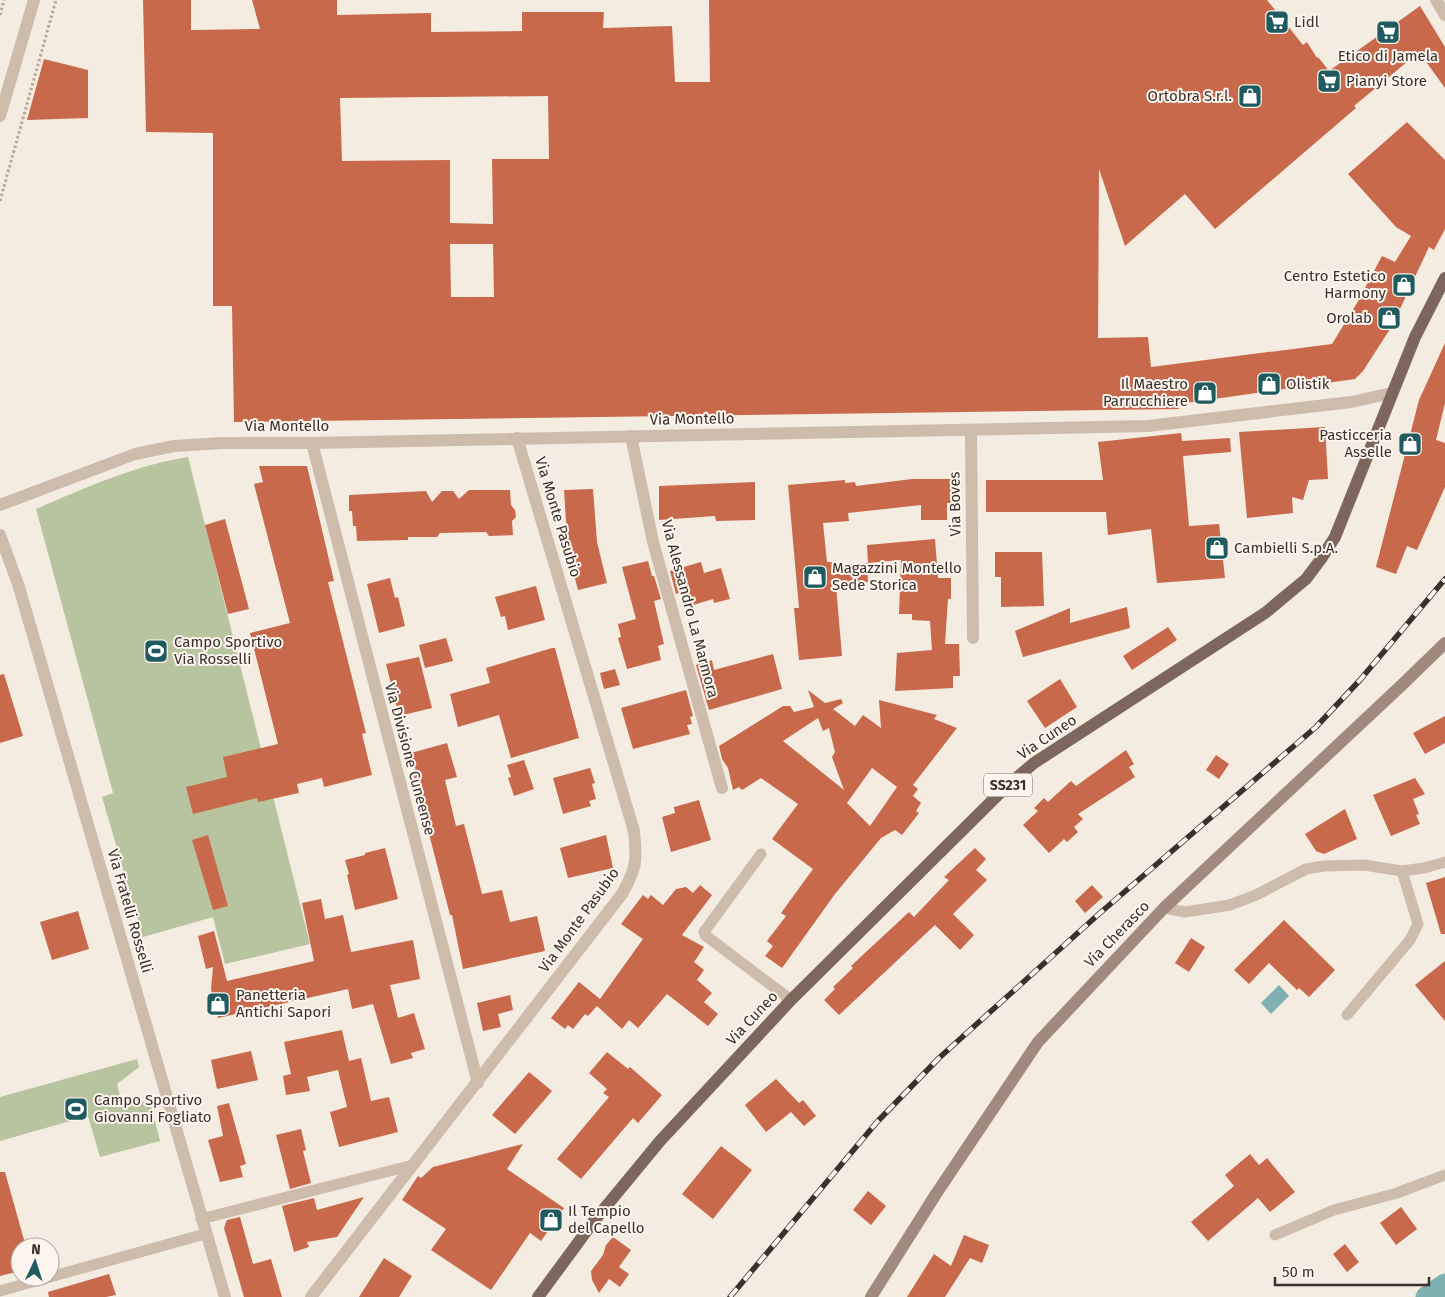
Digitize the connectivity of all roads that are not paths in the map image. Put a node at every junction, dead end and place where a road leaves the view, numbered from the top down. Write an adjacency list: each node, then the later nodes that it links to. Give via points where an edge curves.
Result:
1 (34, 0): 4 (street)
2 (1436, 0): 3 (street)
3 (1445, 15)
4 (0, 116)
5 (1445, 278): 6 (main road, Via Cuneo / SS231, via 1415,337)
6 (1392, 393): 7 (street, Via Montello, via 1351,402 1148,426); 20 (main road, Via Cuneo / SS231, via 1335,537 1306,579 1265,614 1034,763)
7 (970, 430): 8 (street, Via Montello); 13 (street, Via Boves)
8 (631, 436): 9 (street, Via Montello); 15 (street, Via Alessandro La Marmora, via 653,542)
9 (516, 438): 10 (street, Via Montello); 22 (street, Via Monte Pasubio, via 634,831 636,856 632,876 622,894)
10 (312, 443): 11 (street, Via Montello, via 174,446 135,454); 22 (street, Via Divisione Cuneense)
11 (0, 505)
12 (1, 540): 25 (street, Via Fratelli Rosselli, via 19,587 83,803)
13 (973, 638)
14 (1445, 643): 19 (main road, Via Cherasco)
15 (722, 788)
16 (761, 854): 20 (lane, via 704,932)
17 (1445, 862): 18 (lane)
18 (1402, 871): 19 (lane, via 1364,865 1324,866 1306,869 1230,905 1185,912); 21 (lane, via 1418,924 1410,940)
19 (1164, 908): 34 (main road, Via Cherasco, via 1038,1042)
20 (791, 1000): 33 (main road, Via Cuneo / SS231, via 660,1141 594,1221)
21 (1347, 1014)
22 (478, 1083): 23 (street, Via Monte Pasubio)
23 (413, 1165): 25 (lane); 32 (street, Via Monte Pasubio)
24 (1445, 1176): 27 (lane, via 1334,1210)
25 (201, 1219): 26 (street, Via Fratelli Rosselli)
26 (205, 1234): 28 (lane); 31 (street, Via Fratelli Rosselli)
27 (1274, 1235)
28 (60, 1274)
29 (14, 1287): 30 (lane)
30 (0, 1291)
31 (225, 1297)
32 (312, 1297)
33 (538, 1297)
34 (871, 1297)

